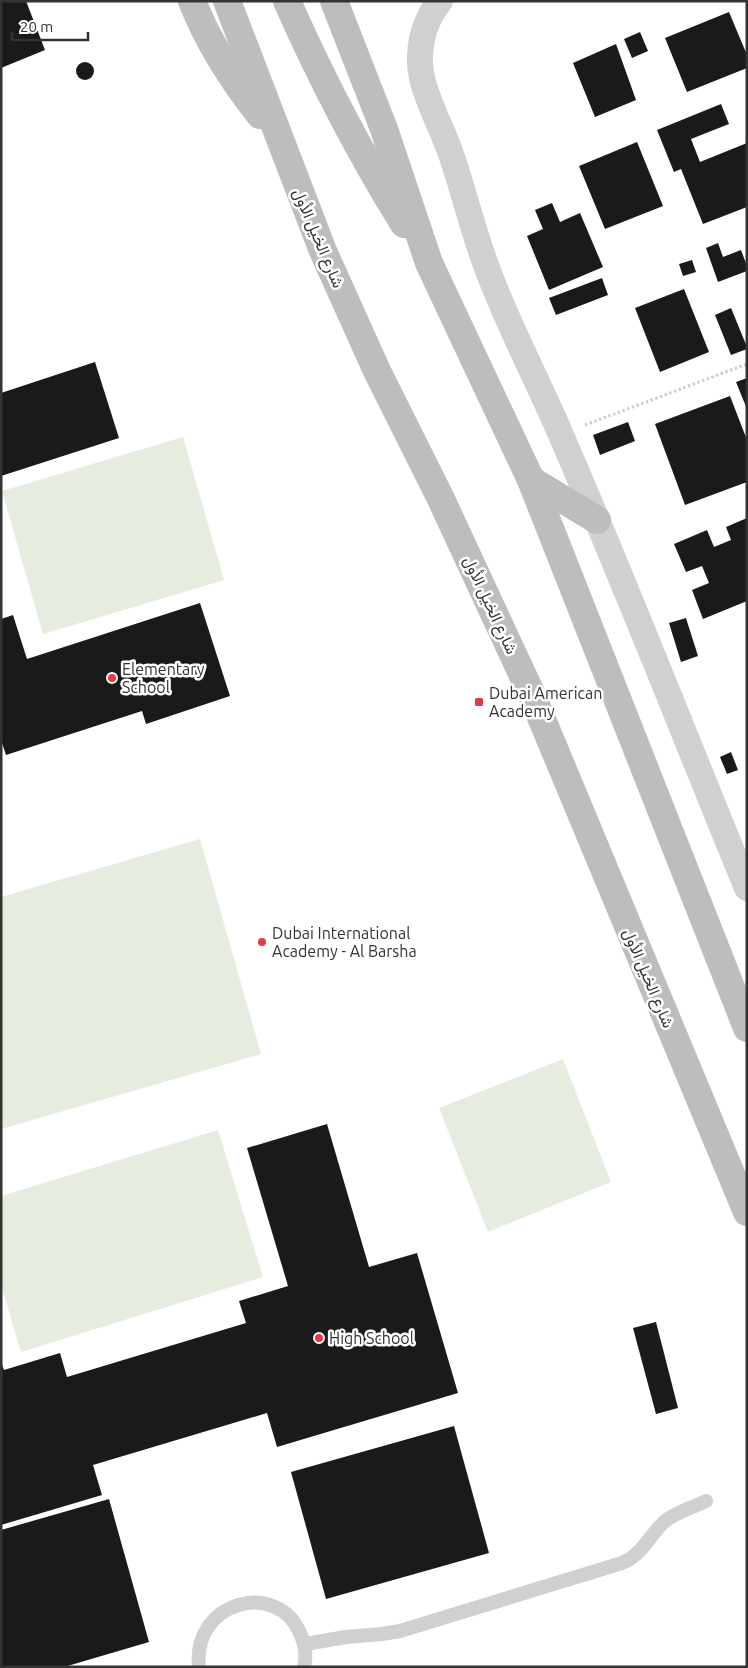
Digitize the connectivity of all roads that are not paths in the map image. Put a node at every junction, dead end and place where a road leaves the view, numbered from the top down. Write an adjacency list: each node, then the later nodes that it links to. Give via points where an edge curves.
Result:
1 (192, 1): 6 (main road, via 232,77)
2 (227, 1): 6 (main road, شارع الخيل الأول)
3 (287, 1): 7 (main road, via 350,130)
4 (334, 1): 7 (main road, via 384,129)
5 (440, 1): 9 (street, via 422,38 421,76 450,149 490,276)
6 (279, 138): 12 (main road, شارع الخيل الأول, via 323,251 377,371 531,693)
7 (429, 263): 8 (main road)
8 (531, 480): 9 (main road); 11 (main road)
9 (597, 520): 10 (street)
10 (747, 888)
11 (747, 1028)
12 (747, 1212)
13 (706, 1502): 14 (lane, via 665,1521 636,1554 622,1563 400,1631)
14 (305, 1644): 15 (lane, via 287,1615 272,1606 255,1602 238,1604 222,1611 209,1623 201,1638); 16 (lane)
15 (199, 1667)
16 (304, 1667)

